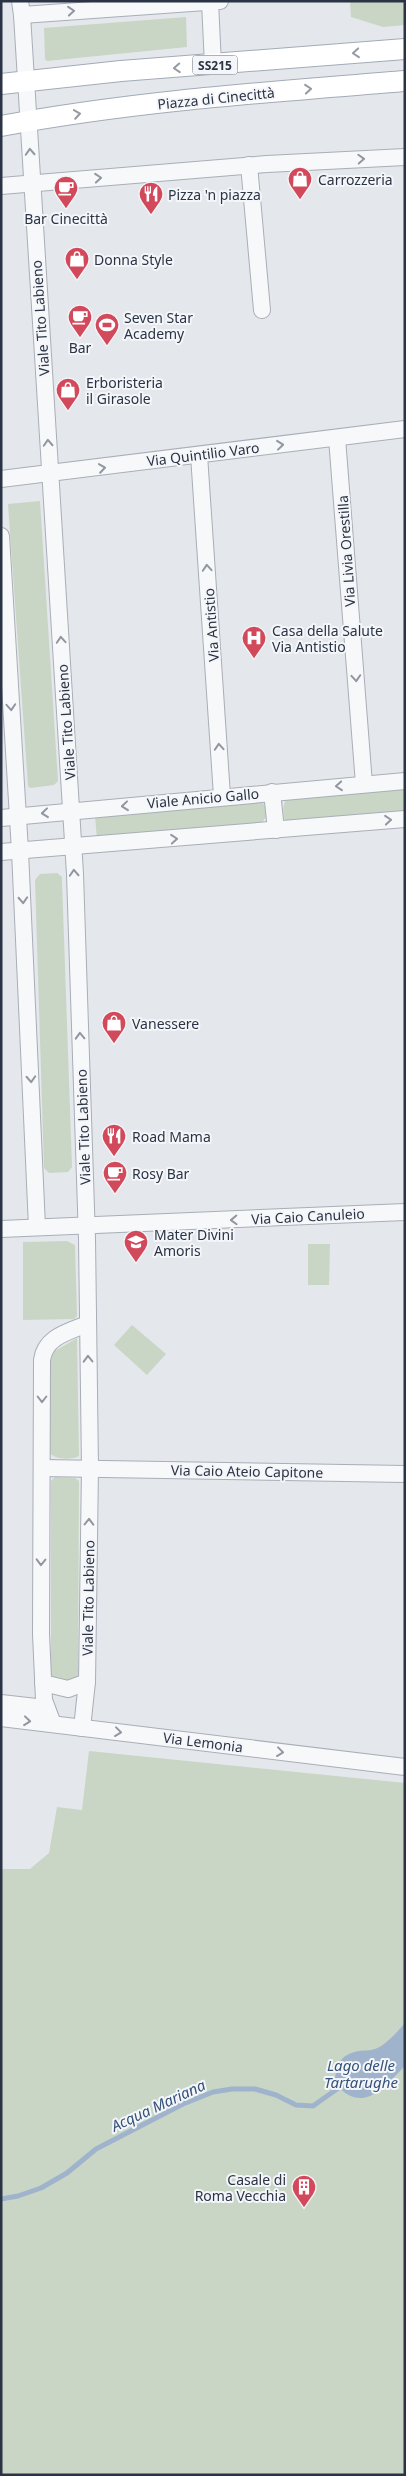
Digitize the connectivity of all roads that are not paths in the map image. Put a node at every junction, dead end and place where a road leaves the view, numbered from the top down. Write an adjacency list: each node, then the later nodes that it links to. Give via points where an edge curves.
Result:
1 (220, 1): 2 (street)
2 (210, 2): 3 (street, one-way to 2); 5 (street)
3 (21, 8): 7 (street)
4 (405, 49): 5 (main road, SS215, one-way to 5)
5 (213, 65): 7 (main road, SS215, one-way to 7)
6 (405, 81): 9 (main road, Piazza di Cinecittà, one-way to 6, via 193,99)
7 (26, 82): 8 (main road, SS215); 9 (street)
8 (1, 84)
9 (28, 121): 10 (main road, Piazza di Cinecittà); 13 (street, Viale Tito Labieno, one-way to 9)
10 (1, 126)
11 (405, 157): 12 (street, one-way to 11)
12 (249, 165): 13 (street, one-way to 12); 15 (street)
13 (32, 183): 14 (street); 19 (street, Viale Tito Labieno, one-way to 13)
14 (1, 186)
15 (262, 310)
16 (405, 429): 17 (street, Via Quintilio Varo)
17 (337, 438): 18 (street, Via Quintilio Varo, one-way to 17); 23 (street, Via Livia Orestilla, one-way to 23)
18 (199, 455): 19 (street, Via Quintilio Varo, one-way to 18); 25 (street, Via Antistio, one-way to 18)
19 (50, 474): 20 (street, Via Quintilio Varo); 26 (street, Viale Tito Labieno, one-way to 19)
20 (1, 479)
21 (1, 536): 27 (street, one-way to 27)
22 (405, 781): 23 (street, Viale Anicio Gallo)
23 (364, 784): 24 (street, Viale Anicio Gallo, one-way to 24)
24 (272, 792): 25 (street, Viale Anicio Gallo); 30 (street)
25 (222, 796): 26 (street, Viale Anicio Gallo, one-way to 26)
26 (71, 811): 27 (street, Viale Anicio Gallo, one-way to 27); 31 (street, Viale Tito Labieno)
27 (18, 816): 28 (street, Viale Anicio Gallo); 32 (street)
28 (1, 818)
29 (405, 819): 30 (street, one-way to 29)
30 (276, 830): 31 (street, one-way to 30)
31 (73, 847): 32 (street); 35 (street, Viale Tito Labieno, one-way to 31)
32 (20, 851): 33 (street); 36 (street, one-way to 36)
33 (1, 852)
34 (405, 1212): 35 (street, Via Caio Canuleio, one-way to 35)
35 (86, 1224): 36 (street, Via Caio Canuleio); 38 (street, Viale Tito Labieno)
36 (37, 1227): 37 (street, Via Caio Canuleio)
37 (1, 1229)
38 (87, 1324): 39 (street, one-way to 39, via 55,1338 44,1352); 40 (street, Viale Tito Labieno, one-way to 38)
39 (42, 1468): 40 (street); 43 (street, one-way to 43)
40 (90, 1468): 41 (street, Via Caio Ateio Capitone); 42 (street, Viale Tito Labieno, one-way to 40)
41 (405, 1474)
42 (87, 1682): 43 (street, via 68,1688); 48 (street, Viale Tito Labieno)
43 (43, 1683): 45 (street)
44 (1, 1703): 45 (street)
45 (46, 1708): 47 (street)
46 (1, 1718): 47 (street, Via Lemonia, one-way to 47)
47 (53, 1724): 48 (street, Via Lemonia)
48 (82, 1728): 49 (street, Via Lemonia, one-way to 49)
49 (405, 1767)

